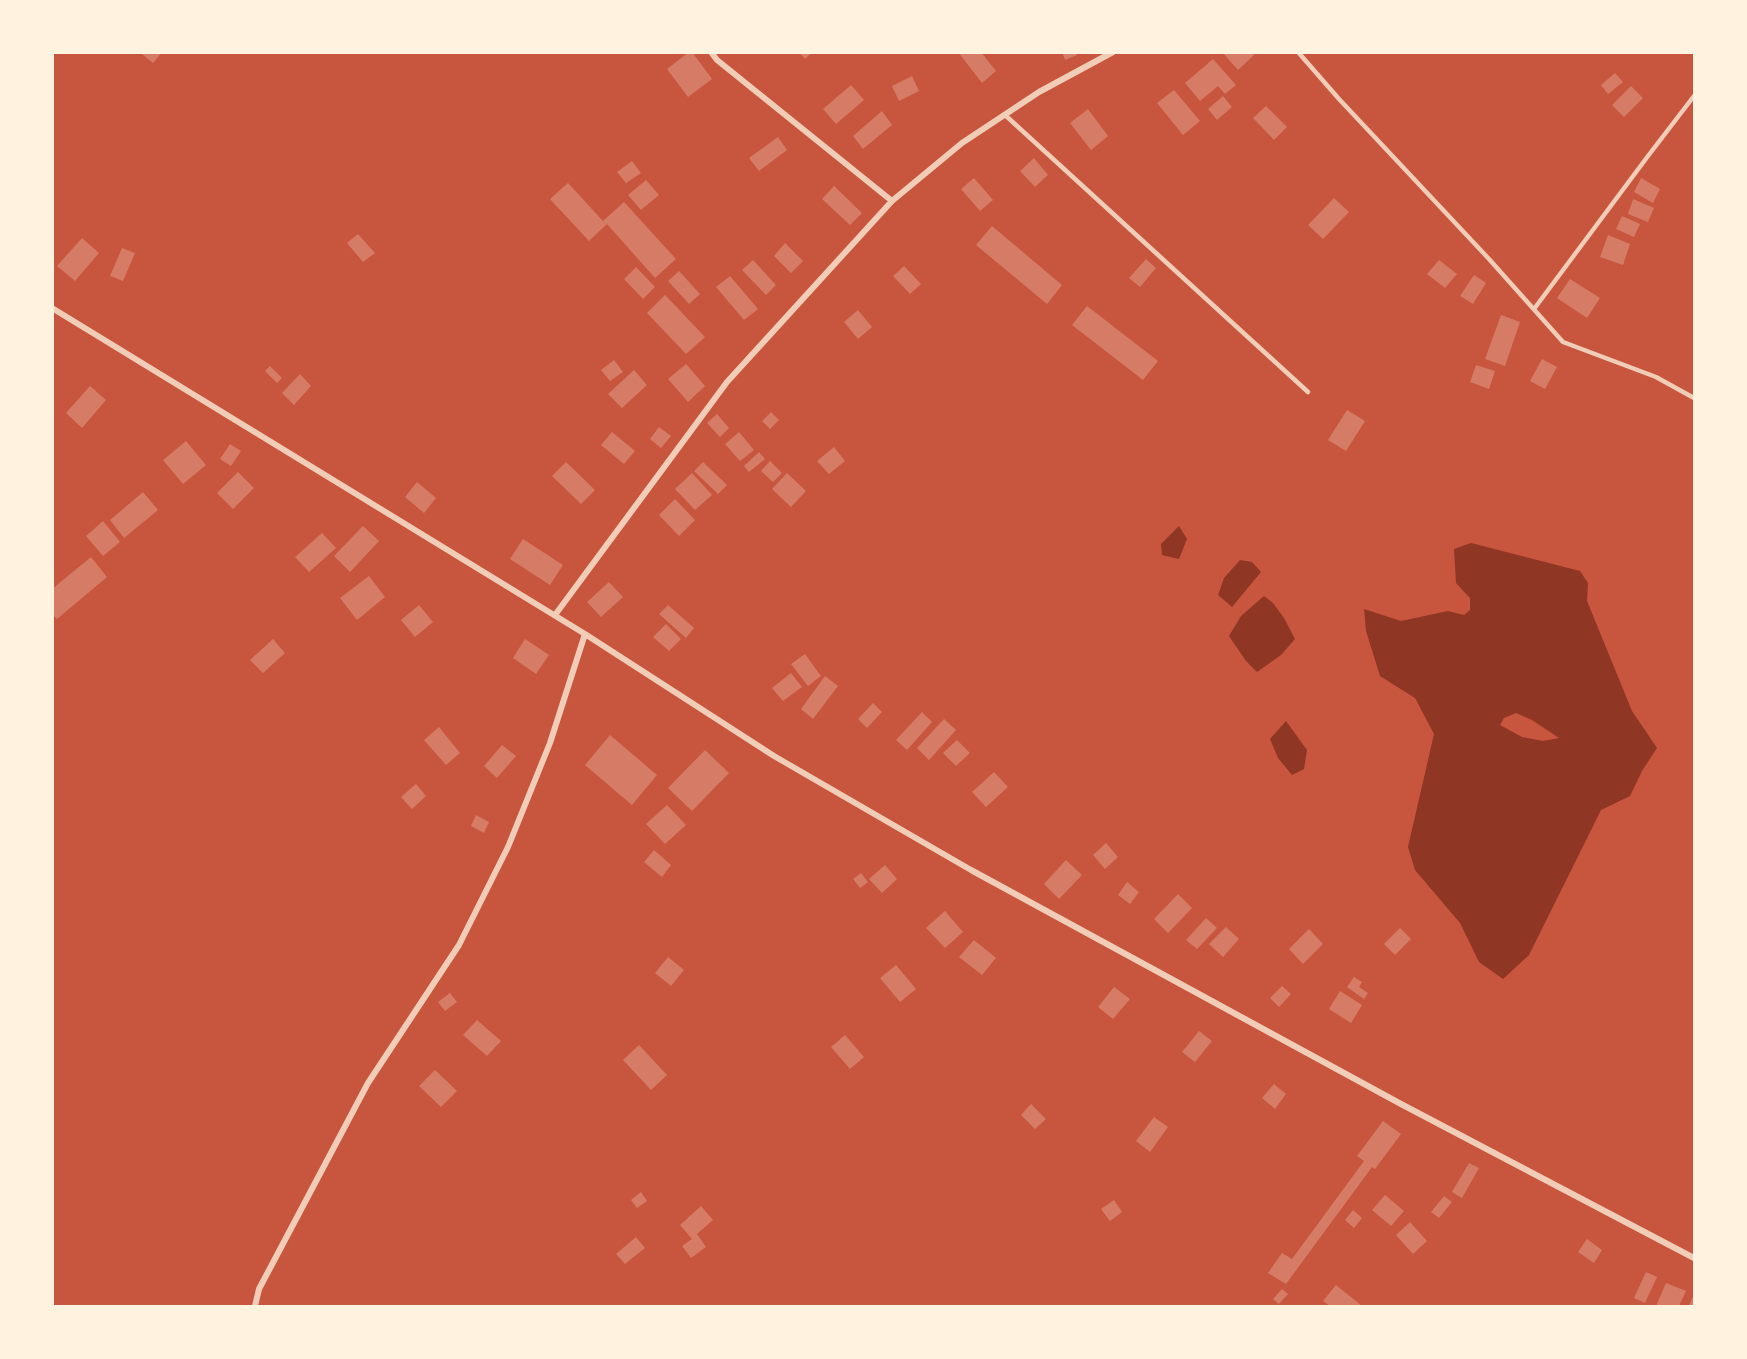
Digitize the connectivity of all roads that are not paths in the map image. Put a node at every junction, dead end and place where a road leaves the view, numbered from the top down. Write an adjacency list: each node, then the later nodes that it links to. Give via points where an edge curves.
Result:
1 (711, 52): 6 (street)
2 (1113, 52): 5 (street)
3 (1298, 52): 8 (lane)
4 (1695, 96): 8 (lane)
5 (1005, 115): 6 (street, via 962,143); 9 (lane)
6 (892, 201): 11 (street, via 727,382)
7 (52, 308): 11 (street)
8 (1534, 309): 10 (lane, via 1563,342 1656,377)
9 (1308, 392)
10 (1695, 398)
11 (555, 615): 12 (street)
12 (585, 634): 13 (street, via 774,756 971,870 1401,1104); 14 (street, via 550,743 508,847 459,945 368,1083 260,1289)
13 (1695, 1258)
14 (255, 1306)

